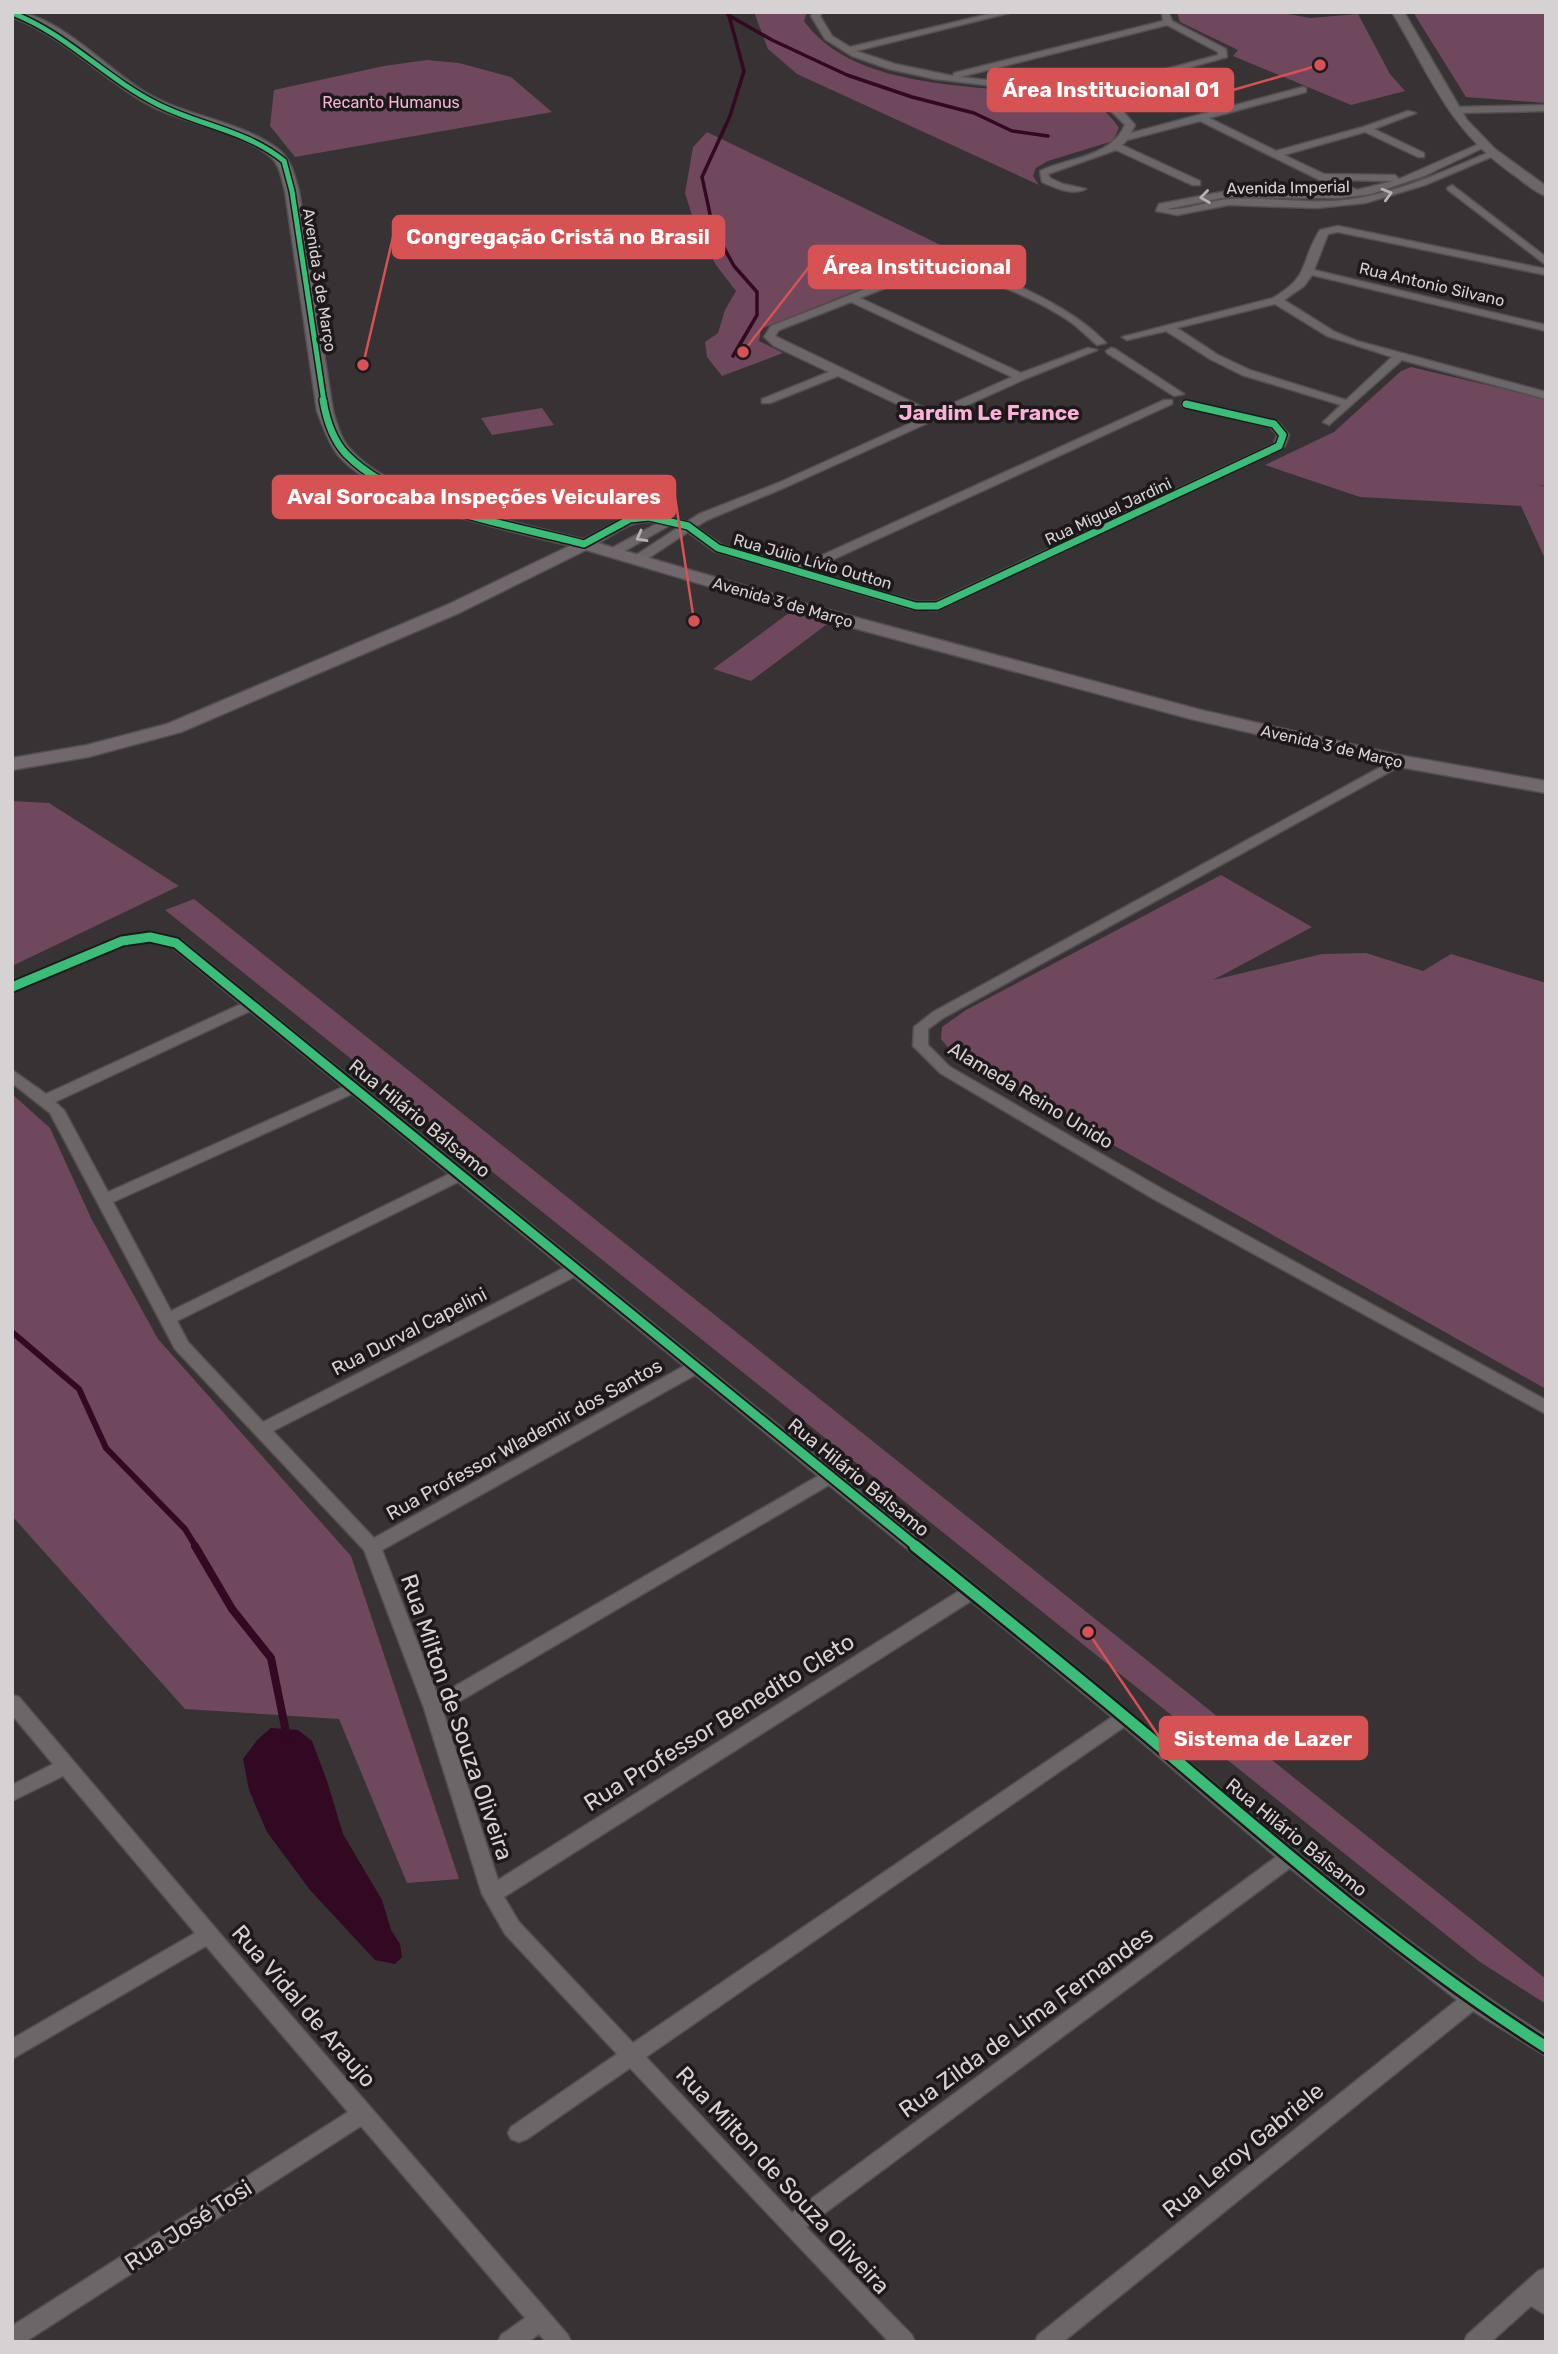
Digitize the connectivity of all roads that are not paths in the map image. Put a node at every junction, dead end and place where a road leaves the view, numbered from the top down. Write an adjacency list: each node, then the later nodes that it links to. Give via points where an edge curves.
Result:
1 (1009, 12): 6 (street)
2 (1398, 12): 11 (street)
3 (12, 13): 55 (street, Avenida 3 de Março, via 48,30 123,86 160,106 249,138 284,161 325,411 332,434 345,453 370,474 415,497)
4 (816, 14): 6 (street, via 824,36)
5 (1167, 17): 7 (street); 9 (street, via 1223,51 1222,57)
6 (848, 50): 7 (street, via 909,73)
7 (946, 78): 9 (street)
8 (1303, 90): 13 (street)
9 (1086, 94): 14 (street, via 1105,102)
10 (1546, 108): 11 (street)
11 (1455, 110): 19 (street)
12 (1411, 113): 16 (street)
13 (1202, 118): 15 (street); 20 (street)
14 (1130, 125): 15 (street); 17 (street)
15 (1162, 128): 17 (street)
16 (1366, 129): 20 (street); 21 (street)
17 (1127, 137): 18 (street)
18 (1118, 147): 24 (street); 25 (street, via 1042,173 1061,187)
19 (1488, 149): 23 (street, Avenida Imperial); 28 (street); 31 (street, Avenida Imperial, one-way to 19, via 1367,200 1408,188)
20 (1275, 154): 22 (street)
21 (1420, 155)
22 (1324, 177): 23 (street); 29 (street); 30 (street, via 1332,190)
23 (1406, 178): 29 (street, Avenida Imperial)
24 (1196, 183)
25 (1080, 188)
26 (1452, 188): 32 (street)
27 (1238, 192): 30 (street, Avenida Imperial); 31 (street); 31 (street, Avenida Imperial, one-way to 31, via 1197,197 1163,206 1161,211 1172,214 1217,203)
28 (1546, 192)
29 (1354, 194): 30 (street, Avenida Imperial)
30 (1325, 196)
31 (1260, 203)
32 (1527, 248): 33 (street, via 1523,256); 34 (street)
33 (1503, 262): 35 (street, via 1338,229 1324,232 1314,246); 36 (street)
34 (1546, 262)
35 (1311, 272): 38 (street, via 1297,290); 40 (street, Rua Antonio Silvano)
36 (1546, 272)
37 (849, 297): 42 (street, via 934,265 958,266 1075,321); 44 (street, via 775,328 769,337); 45 (street)
38 (1278, 300): 39 (street); 43 (street, via 1331,334)
39 (1168, 327): 41 (street); 50 (street, via 1215,358 1245,371)
40 (1546, 328)
41 (1128, 337)
42 (1096, 346): 45 (street); 48 (street, via 1112,346 1111,351)
43 (1399, 356): 46 (street); 47 (street); 50 (street)
44 (838, 372): 49 (street); 51 (street)
45 (1021, 377): 51 (street)
46 (1546, 389)
47 (1546, 396)
48 (1173, 398): 58 (street); 59 (street, Rua Miguel Jardini, via 1274,424 1283,435 1279,446)
49 (765, 401)
50 (1349, 404): 52 (street)
51 (932, 416): 54 (street)
52 (1329, 422)
53 (669, 521): 54 (street); 55 (street, via 630,519); 56 (street, one-way to 56)
54 (688, 526): 57 (street); 58 (street, Rua Júlio Lívio Outton, via 718,548)
55 (584, 544): 56 (main road, Avenida 3 de Março); 61 (main road, via 453,609 174,728 88,751)
56 (612, 553): 57 (main road, Avenida 3 de Março)
57 (637, 560): 60 (main road, Avenida 3 de Março, via 1063,681)
58 (797, 571): 59 (street, Rua Júlio Lívio Outton, via 916,606)
59 (937, 606)
60 (1399, 761): 62 (main road, Avenida 3 de Março); 73 (street, Alameda Reino Unido, via 938,1015 920,1027 920,1046 945,1070 1158,1194)
61 (12, 764)
62 (1546, 787)
63 (12, 987): 64 (street, Rua Hilário Bálsamo, via 122,941 150,937 176,943)
64 (251, 1005): 66 (street, Rua Hilário Bálsamo); 67 (street)
65 (12, 1075): 67 (street, Rua Milton de Souza Oliveira)
66 (355, 1087): 68 (street, Rua Hilário Bálsamo); 69 (street)
67 (46, 1100): 69 (street, Rua Milton de Souza Oliveira, via 56,1110)
68 (461, 1174): 70 (street, Rua Hilário Bálsamo); 71 (street)
69 (104, 1200): 71 (street, Rua Milton de Souza Oliveira)
70 (574, 1270): 72 (street, Rua Hilário Bálsamo); 74 (street, Rua Durval Capelini)
71 (166, 1320): 74 (street, Rua Milton de Souza Oliveira, via 181,1345)
72 (696, 1367): 75 (street, Rua Hilário Bálsamo); 76 (street, Rua Professor Wlademir dos Santos)
73 (1546, 1408)
74 (263, 1429): 76 (street, Rua Milton de Souza Oliveira)
75 (831, 1476): 77 (street, Rua Hilário Bálsamo); 79 (street)
76 (372, 1547): 79 (street, Rua Milton de Souza Oliveira)
77 (972, 1592): 80 (street, Rua Hilário Bálsamo); 84 (street, Rua Professor Benedito Cleto)
78 (12, 1702): 81 (street, Rua Vidal de Araujo)
79 (433, 1708): 84 (street, Rua Milton de Souza Oliveira)
80 (1125, 1717): 83 (street, Rua Hilário Bálsamo); 89 (street)
81 (65, 1766): 82 (street); 85 (street, Rua Vidal de Araujo)
82 (12, 1794)
83 (1290, 1857): 86 (street, Rua Hilário Bálsamo); 92 (street, Rua Zilda de Lima Fernandes)
84 (492, 1894): 89 (street, Rua Milton de Souza Oliveira, via 512,1928)
85 (209, 1934): 88 (street); 90 (street, Rua Vidal de Araujo)
86 (1472, 2000): 87 (street, Rua Hilário Bálsamo); 99 (street, Rua Leroy Gabriele)
87 (1546, 2047)
88 (12, 2050)
89 (634, 2057): 91 (street); 92 (street, Rua Milton de Souza Oliveira)
90 (364, 2113): 94 (street, Rua Vidal de Araujo); 95 (street, Rua José Tosi)
91 (519, 2133)
92 (791, 2226): 98 (street, Rua Milton de Souza Oliveira)
93 (1541, 2292): 100 (street)
94 (541, 2320): 96 (street); 97 (street, Rua Vidal de Araujo)
95 (12, 2338)
96 (509, 2342)
97 (560, 2342)
98 (904, 2342)
99 (1046, 2342)
100 (1475, 2342)

